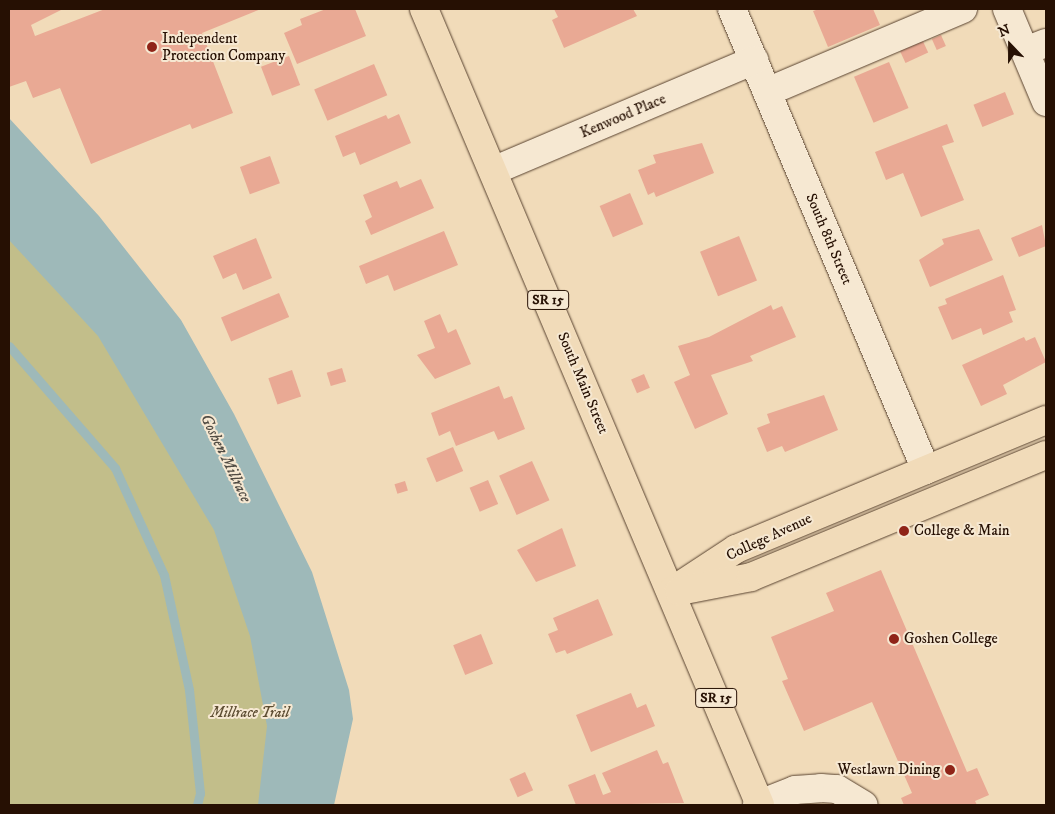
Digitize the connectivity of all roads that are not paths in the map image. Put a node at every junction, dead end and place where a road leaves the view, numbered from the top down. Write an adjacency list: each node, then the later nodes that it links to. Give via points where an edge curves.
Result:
1 (424, 9): 9 (main road, South Main Street / SR 15)
2 (732, 9): 6 (street, South 8th Street)
3 (963, 9): 7 (street)
4 (1007, 9): 5 (street)
5 (1035, 47): 8 (street)
6 (754, 60): 7 (street, South 8th Street); 9 (street, Kenwood Place)
7 (767, 92): 12 (street, South 8th Street)
8 (1046, 102)
9 (493, 171): 13 (main road, South Main Street / SR 15)
10 (1046, 420): 12 (main road, College Avenue)
11 (1046, 455): 13 (main road, College Avenue, via 751,577)
12 (926, 470): 13 (main road, College Avenue, via 736,549)
13 (672, 591): 14 (main road, SR 15)
14 (759, 805): 15 (street, via 794,790 821,788 837,789)
15 (864, 805)

